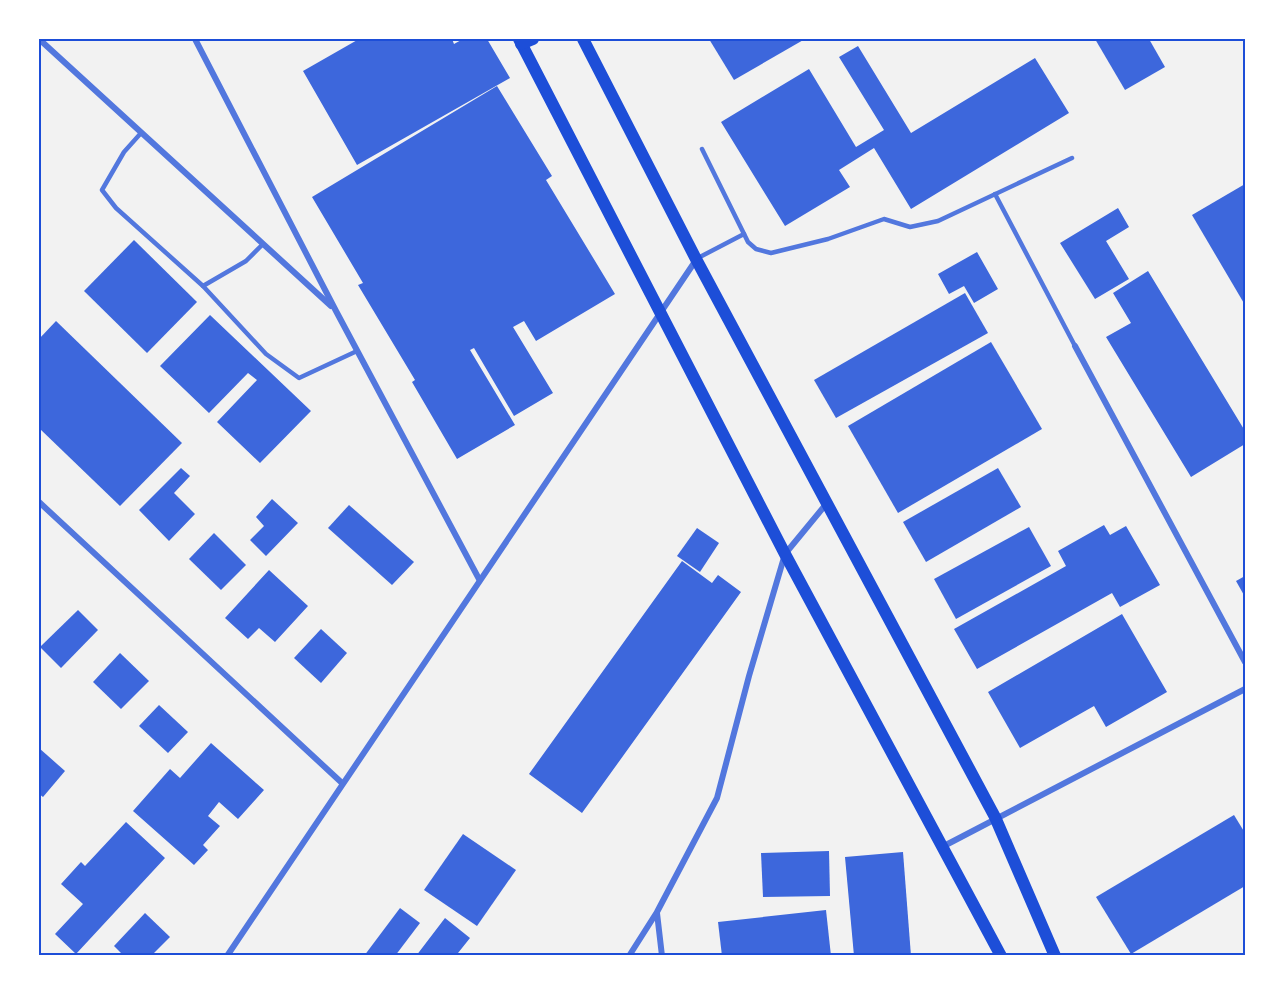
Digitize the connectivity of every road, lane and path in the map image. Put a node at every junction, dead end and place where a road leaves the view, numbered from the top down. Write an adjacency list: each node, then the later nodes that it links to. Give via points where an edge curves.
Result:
1 (39, 39): 6 (street)
2 (195, 39): 14 (street)
3 (533, 39): 5 (main road)
4 (583, 39): 12 (main road)
5 (520, 42): 15 (main road)
6 (141, 133): 11 (street); 13 (lane, via 124,152 102,190 116,208)
7 (702, 149): 10 (lane)
8 (1072, 158): 9 (lane)
9 (995, 194): 10 (lane, via 938,221 910,227 884,219 771,254 756,249); 16 (lane)
10 (744, 234): 12 (lane)
11 (263, 244): 13 (lane, via 246,261); 14 (street)
12 (696, 259): 15 (street); 19 (main road)
13 (203, 286): 17 (lane, via 266,354 299,378)
14 (336, 311): 17 (street)
15 (658, 312): 20 (main road); 21 (street)
16 (1075, 346): 22 (street)
17 (357, 351): 21 (street)
18 (39, 502): 24 (street)
19 (828, 502): 20 (street); 25 (main road)
20 (785, 554): 26 (main road); 27 (street, via 717,798)
21 (479, 579): 24 (street)
22 (1245, 662)
23 (1245, 689): 25 (street)
24 (342, 783): 28 (street)
25 (995, 818): 26 (street); 32 (main road)
26 (942, 847): 31 (main road)
27 (657, 912): 29 (street); 30 (street)
28 (227, 956)
29 (629, 956)
30 (662, 956)
31 (1001, 956)
32 (1055, 956)

